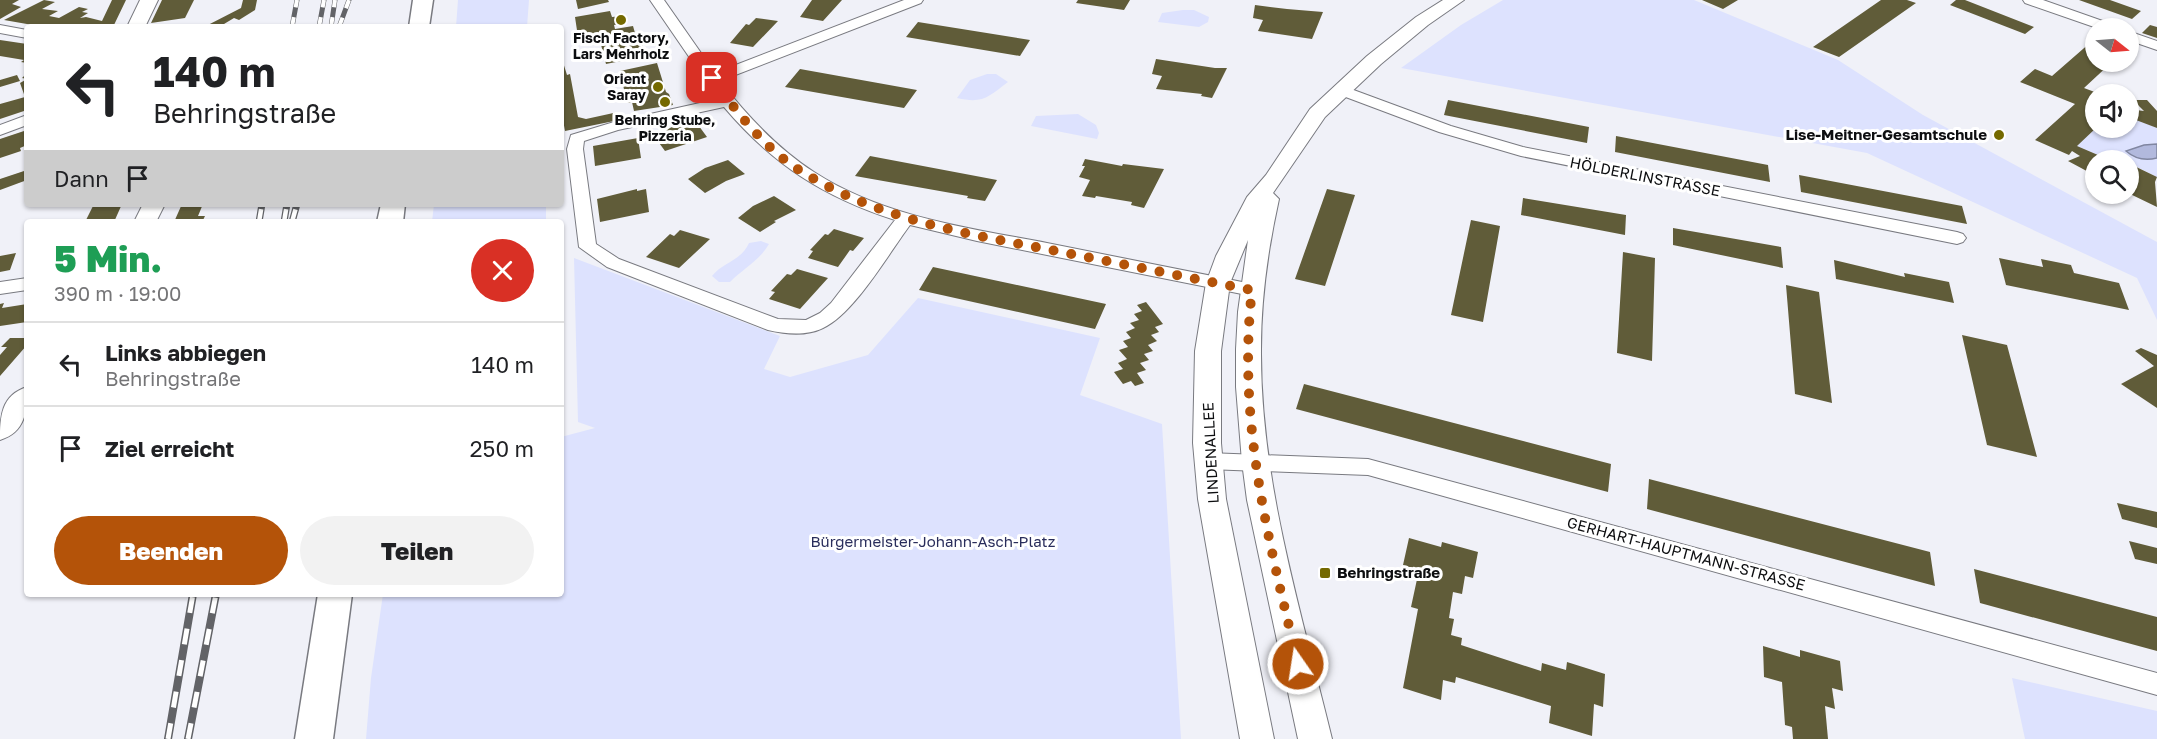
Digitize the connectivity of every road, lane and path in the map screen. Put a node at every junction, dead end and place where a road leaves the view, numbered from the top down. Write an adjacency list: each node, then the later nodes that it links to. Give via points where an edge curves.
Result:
1 (149, 0): 8 (street)
2 (423, 0): 9 (main road)
3 (658, 0): 14 (street)
4 (916, 0): 14 (street)
5 (1455, 0): 15 (street, LINDENALLEE, via 1422,21)
6 (2030, 0): 7 (street)
7 (2085, 19)
8 (137, 24)
9 (419, 24)
10 (2, 30): 11 (street)
11 (24, 34)
12 (2139, 39): 13 (street)
13 (2157, 46)
14 (712, 78): 16 (street)
15 (1340, 90): 19 (street, LINDENALLEE, via 1309,122); 21 (street, HÖLDERLINSTRASSE, via 1521,152)
16 (728, 101): 20 (street, via 766,144 795,167 856,200); 20 (street, via 577,138 575,149 588,247 613,263 775,325 793,327 827,318)
17 (24, 121): 18 (street)
18 (0, 130)
19 (1274, 179): 22 (street, LINDENALLEE, via 1258,197); 25 (street, LINDENALLEE, via 1254,261)
20 (905, 219): 22 (street)
21 (1957, 238)
22 (1218, 283): 25 (street); 28 (street, LINDENALLEE, via 1208,351)
23 (24, 284): 24 (street)
24 (0, 288)
25 (1252, 290): 29 (street, LINDENALLEE, via 1247,384)
26 (24, 401): 27 (street)
27 (0, 430)
28 (1208, 461): 29 (street, GERHART-HAUPTMANN-STRASSE); 33 (street, LINDENALLEE)
29 (1255, 462): 31 (street, GERHART-HAUPTMANN-STRASSE, via 1368,467); 34 (street, LINDENALLEE)
30 (335, 597): 32 (main road)
31 (2157, 684)
32 (314, 739)
33 (1257, 739)
34 (1315, 739)

